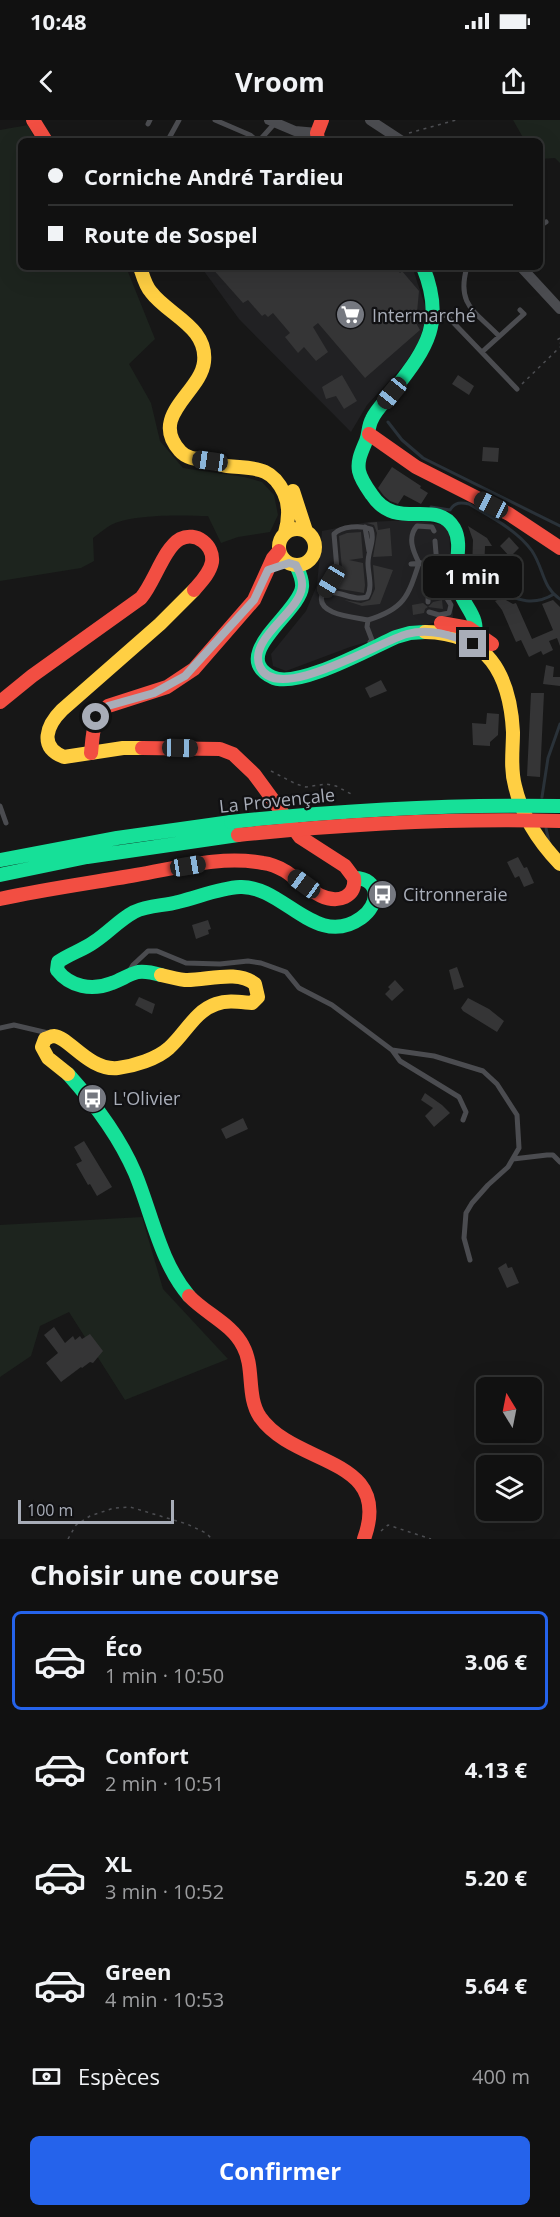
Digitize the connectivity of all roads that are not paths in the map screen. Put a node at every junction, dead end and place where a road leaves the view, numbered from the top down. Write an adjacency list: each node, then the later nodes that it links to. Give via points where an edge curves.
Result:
1 (33, 120): 7 (main road)
2 (178, 120): 8 (lane)
3 (215, 120): 9 (lane)
4 (370, 120): 11 (street)
5 (272, 121): 6 (street, via 295,131); 10 (lane)
6 (319, 131)
7 (44, 138)
8 (169, 138)
9 (254, 138)
10 (260, 138)
11 (398, 138)
12 (546, 222): 13 (lane)
13 (543, 224)
14 (141, 270): 25 (main road, via 149,290 192,328 202,347 202,370 174,408 170,427 173,441 183,454)
15 (424, 270): 20 (main road, via 434,294)
16 (466, 270): 21 (lane, via 462,284 467,303)
17 (524, 270): 18 (street)
18 (560, 309)
19 (520, 310): 21 (lane, via 524,314)
20 (435, 313): 22 (lane, via 447,316); 24 (main road, via 422,355 374,415)
21 (500, 336): 22 (lane)
22 (482, 352): 23 (lane)
23 (517, 389)
24 (369, 434): 30 (main road, via 429,475 504,511); 33 (main road, via 358,460 359,471 376,503 395,514 447,518 457,534)
25 (210, 461): 26 (main road, via 263,460 272,464 288,480); 28 (main road, via 262,468 274,477 289,504)
26 (306, 531): 28 (main road, via 295,529); 32 (main road, via 315,547)
27 (434, 531): 36 (lane, via 424,525 413,530 413,551)
28 (285, 533): 31 (main road)
29 (435, 541): 35 (lane)
30 (560, 548)
31 (279, 551): 37 (main road); 39 (main road)
32 (310, 559): 37 (main road); 46 (main road, via 312,585 307,600 292,621)
33 (457, 560): 35 (lane); 45 (main road, via 458,589 475,619)
34 (429, 562): 35 (lane); 36 (lane); 41 (lane)
35 (437, 562): 42 (lane, via 449,613)
36 (419, 563): 38 (lane); 43 (lane, via 405,600 389,613)
37 (292, 564): 39 (main road); 46 (main road, via 302,578 300,597)
38 (411, 564)
39 (268, 570): 52 (main road, via 254,600 185,676 154,693 102,710 94,725)
40 (322, 596): 40 (lane, via 333,592 355,599 367,597 371,529 338,529 333,534 337,569); 43 (lane, via 322,605 331,612)
41 (428, 602)
42 (429, 612)
43 (368, 620): 44 (lane)
44 (371, 637): 45 (main road, via 397,626 426,622 469,628); 47 (lane, via 371,642 338,658); 49 (main road)
45 (475, 639): 47 (main road, via 446,633 408,634); 60 (main road, via 505,680 509,694 512,772 518,802 530,831)
46 (265, 641): 49 (main road, via 259,655 262,671 278,679)
47 (335, 666): 49 (main road)
48 (32, 676): 50 (main road); 51 (main road); 52 (main road, via 141,598 177,541 190,536 207,544 211,566 198,586 50,724 48,739 57,754 70,757)
49 (295, 677)
50 (0, 689)
51 (0, 702)
52 (91, 753): 62 (main road, via 123,748 232,752 247,766 300,838 345,866)
53 (0, 806): 56 (lane)
54 (560, 806): 57 (main road, La Provençale, bridge, via 420,807 316,813 175,828)
55 (560, 821): 61 (main road, La Provençale, bridge, via 428,821 320,827 96,856)
56 (6, 823)
57 (71, 846): 58 (main road); 59 (main road, La Provençale)
58 (0, 854)
59 (0, 860)
60 (560, 864)
61 (0, 875)
62 (354, 878): 63 (main road, via 351,893 335,899 312,891 269,864 231,861); 64 (main road, via 362,877 374,886 374,904 356,922 322,926 261,889 222,889 138,911 58,962 61,977 86,987)
63 (0, 899)
64 (126, 977): 66 (main road, via 151,972 184,980 240,978 257,986 258,997 252,1003 228,1001 213,1005 195,1018 168,1049 140,1063 116,1068 83,1057); 67 (lane, via 148,951 186,963 261,963 286,972 299,988 332,1005)
65 (0, 1028): 66 (lane, via 14,1025)
66 (52, 1036): 72 (main road, via 45,1039 44,1053 88,1099 119,1143 183,1290 225,1325 243,1346 250,1371 250,1392 258,1413 269,1427 299,1449 332,1463 361,1482 370,1509)
67 (392, 1050): 68 (lane, via 400,1061 459,1096 466,1112); 69 (lane, via 434,1056 483,1071 497,1084 517,1115 519,1148)
68 (463, 1120)
69 (513, 1159): 70 (lane, via 552,1155); 71 (lane, via 466,1214 464,1238)
70 (560, 1161)
71 (470, 1260)
72 (370, 1537)

